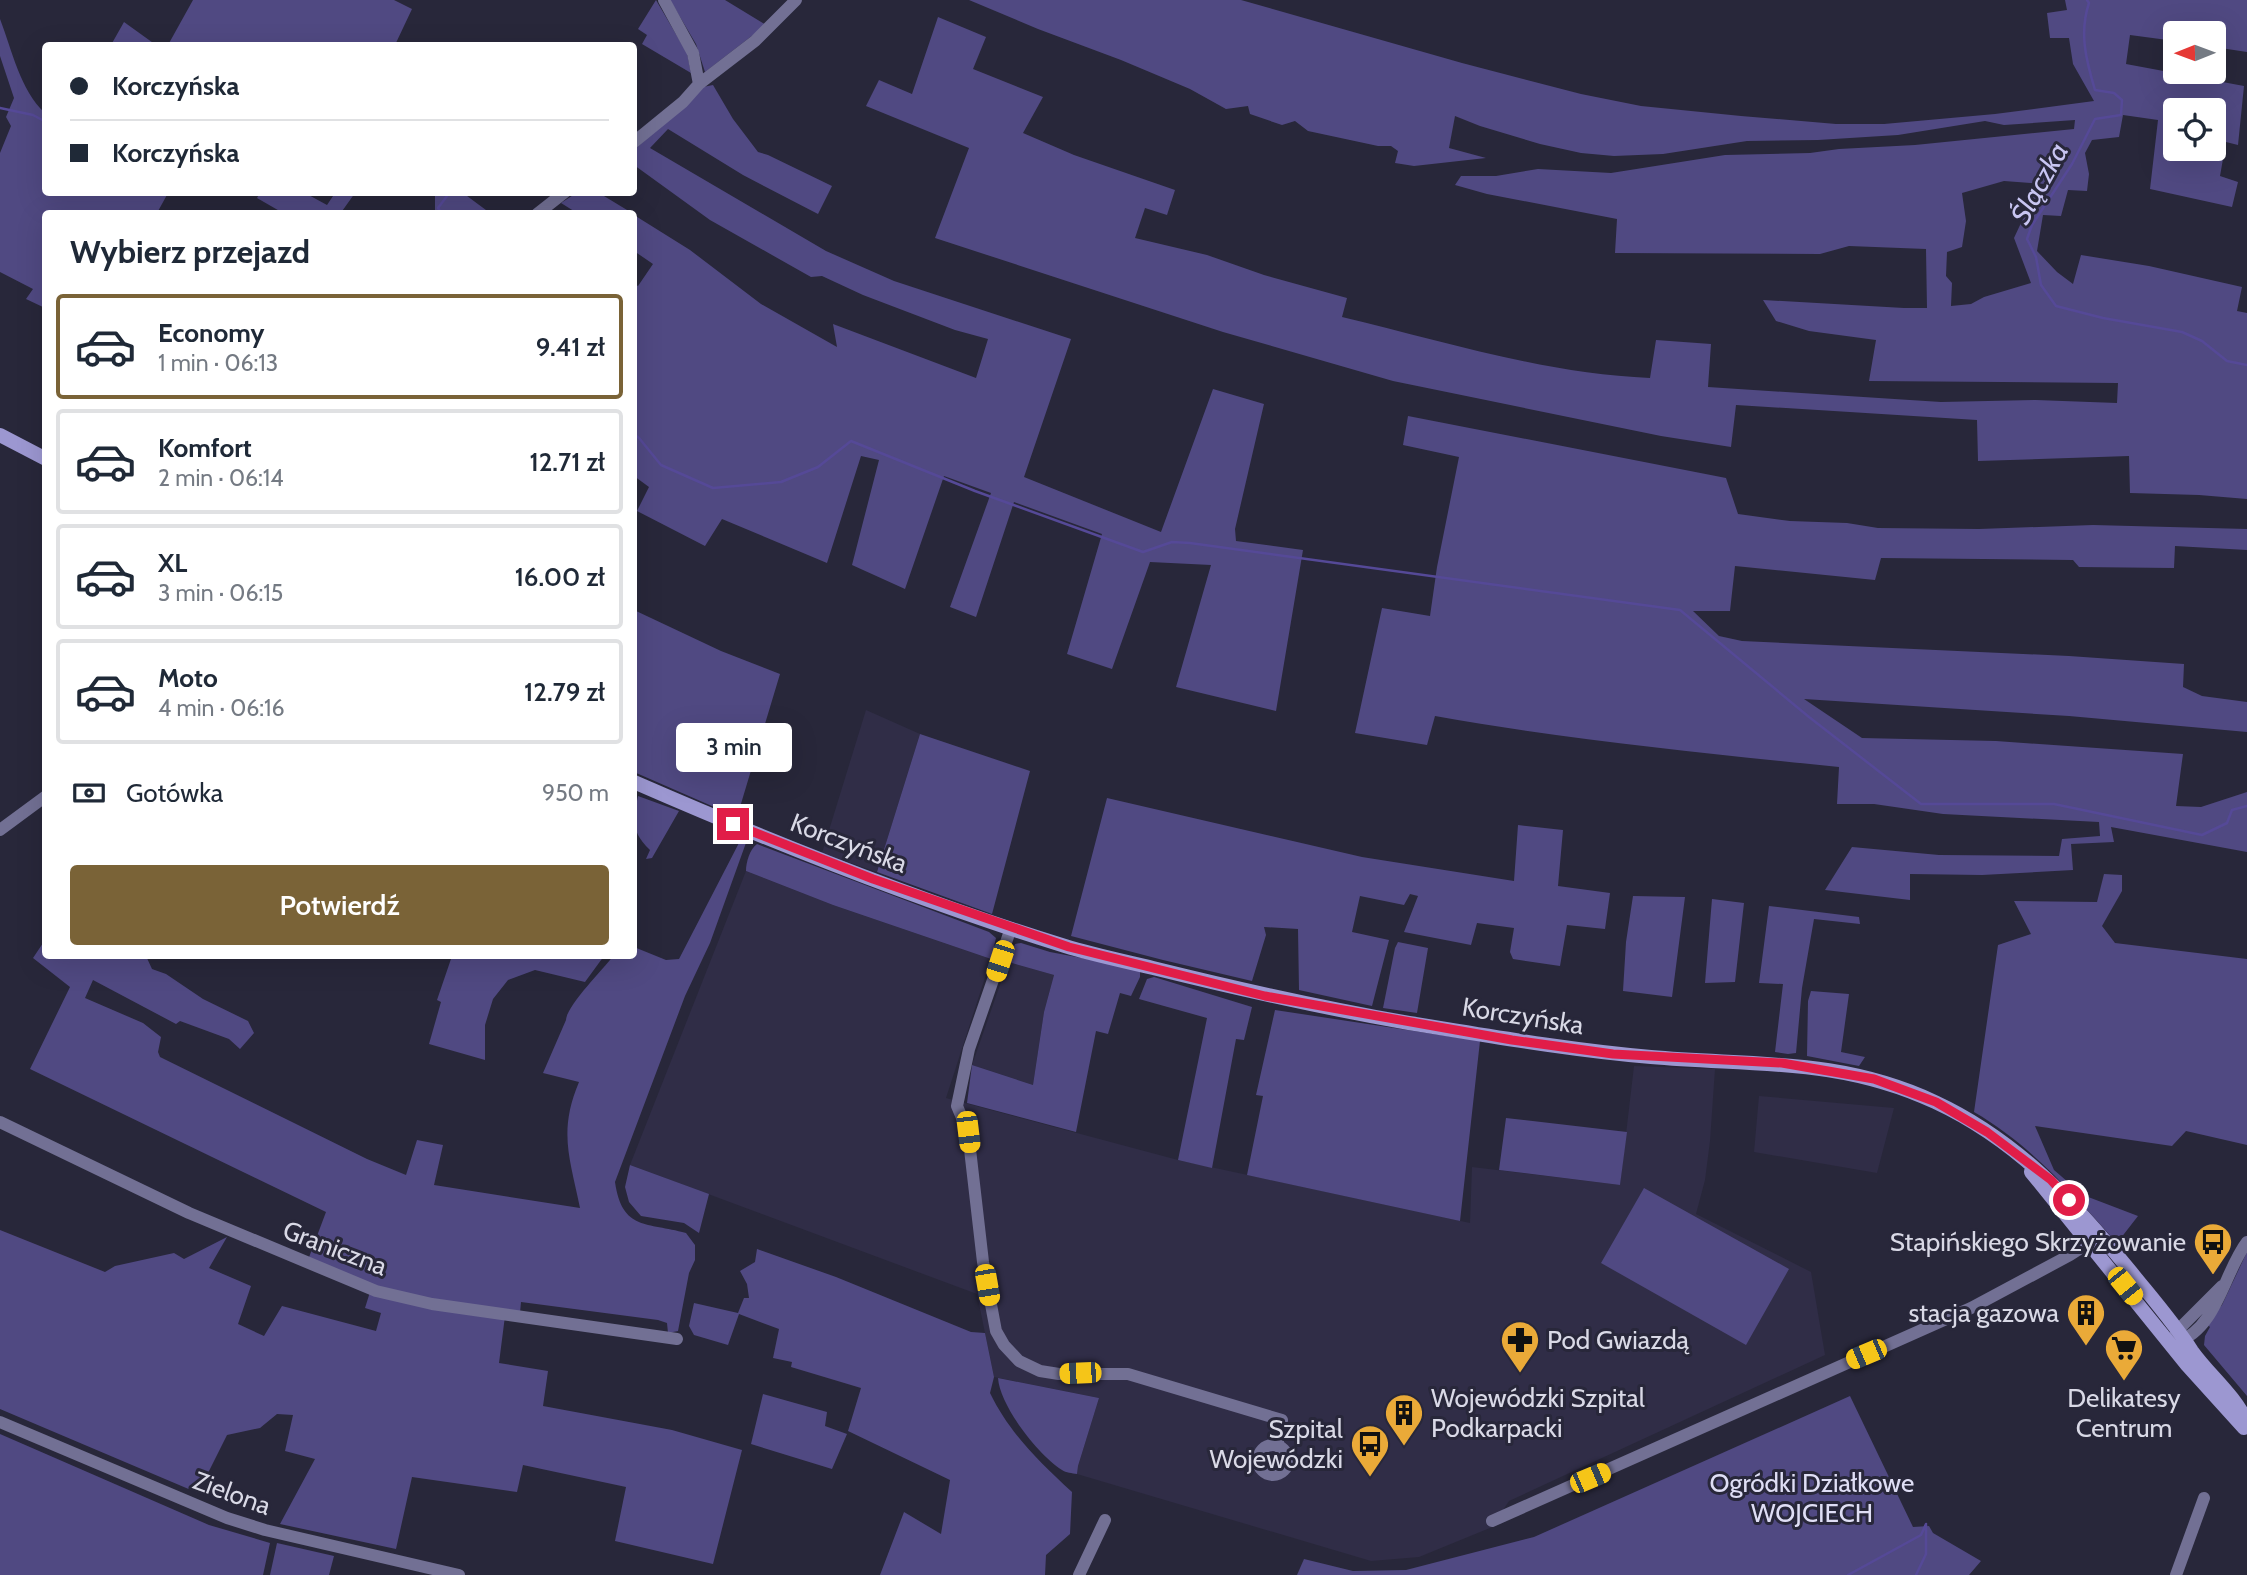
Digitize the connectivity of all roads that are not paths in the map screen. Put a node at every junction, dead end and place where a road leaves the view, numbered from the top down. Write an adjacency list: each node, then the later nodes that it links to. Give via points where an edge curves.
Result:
1 (664, 0): 3 (street, via 693,53)
2 (796, 0): 3 (street, via 755,41)
3 (699, 84): 4 (street)
4 (637, 140)
5 (560, 196): 6 (street)
6 (542, 210)
7 (0, 435): 8 (main road)
8 (42, 457)
9 (637, 783): 12 (main road, Korczyńska, via 756,834)
10 (42, 799): 11 (street)
11 (0, 830)
12 (1011, 928): 14 (main road, Korczyńska, via 1265,996 1405,1022 1613,1054 1782,1063 1874,1079 1936,1102 1987,1132 2017,1155); 22 (street, via 969,1049 957,1106 968,1132 996,1331 1019,1361 1040,1371 1128,1374 1282,1420)
13 (0, 1122): 17 (street, Graniczna, via 189,1213 376,1291 432,1304)
14 (2095, 1239): 16 (main road, Korczyńska); 18 (main road, Korczyńska); 25 (street, via 1971,1308)
15 (2247, 1242): 16 (street, via 2215,1307)
16 (2182, 1335): 18 (street); 20 (main road, Korczyńska)
17 (677, 1339)
18 (2171, 1344): 21 (main road, Korczyńska)
19 (0, 1422): 26 (street, Zielona, via 265,1530)
20 (2247, 1422)
21 (2247, 1432)
22 (1277, 1446)
23 (2204, 1498): 28 (street)
24 (1105, 1520): 27 (street)
25 (1492, 1521)
26 (459, 1575)
27 (1079, 1575)
28 (2176, 1575)

